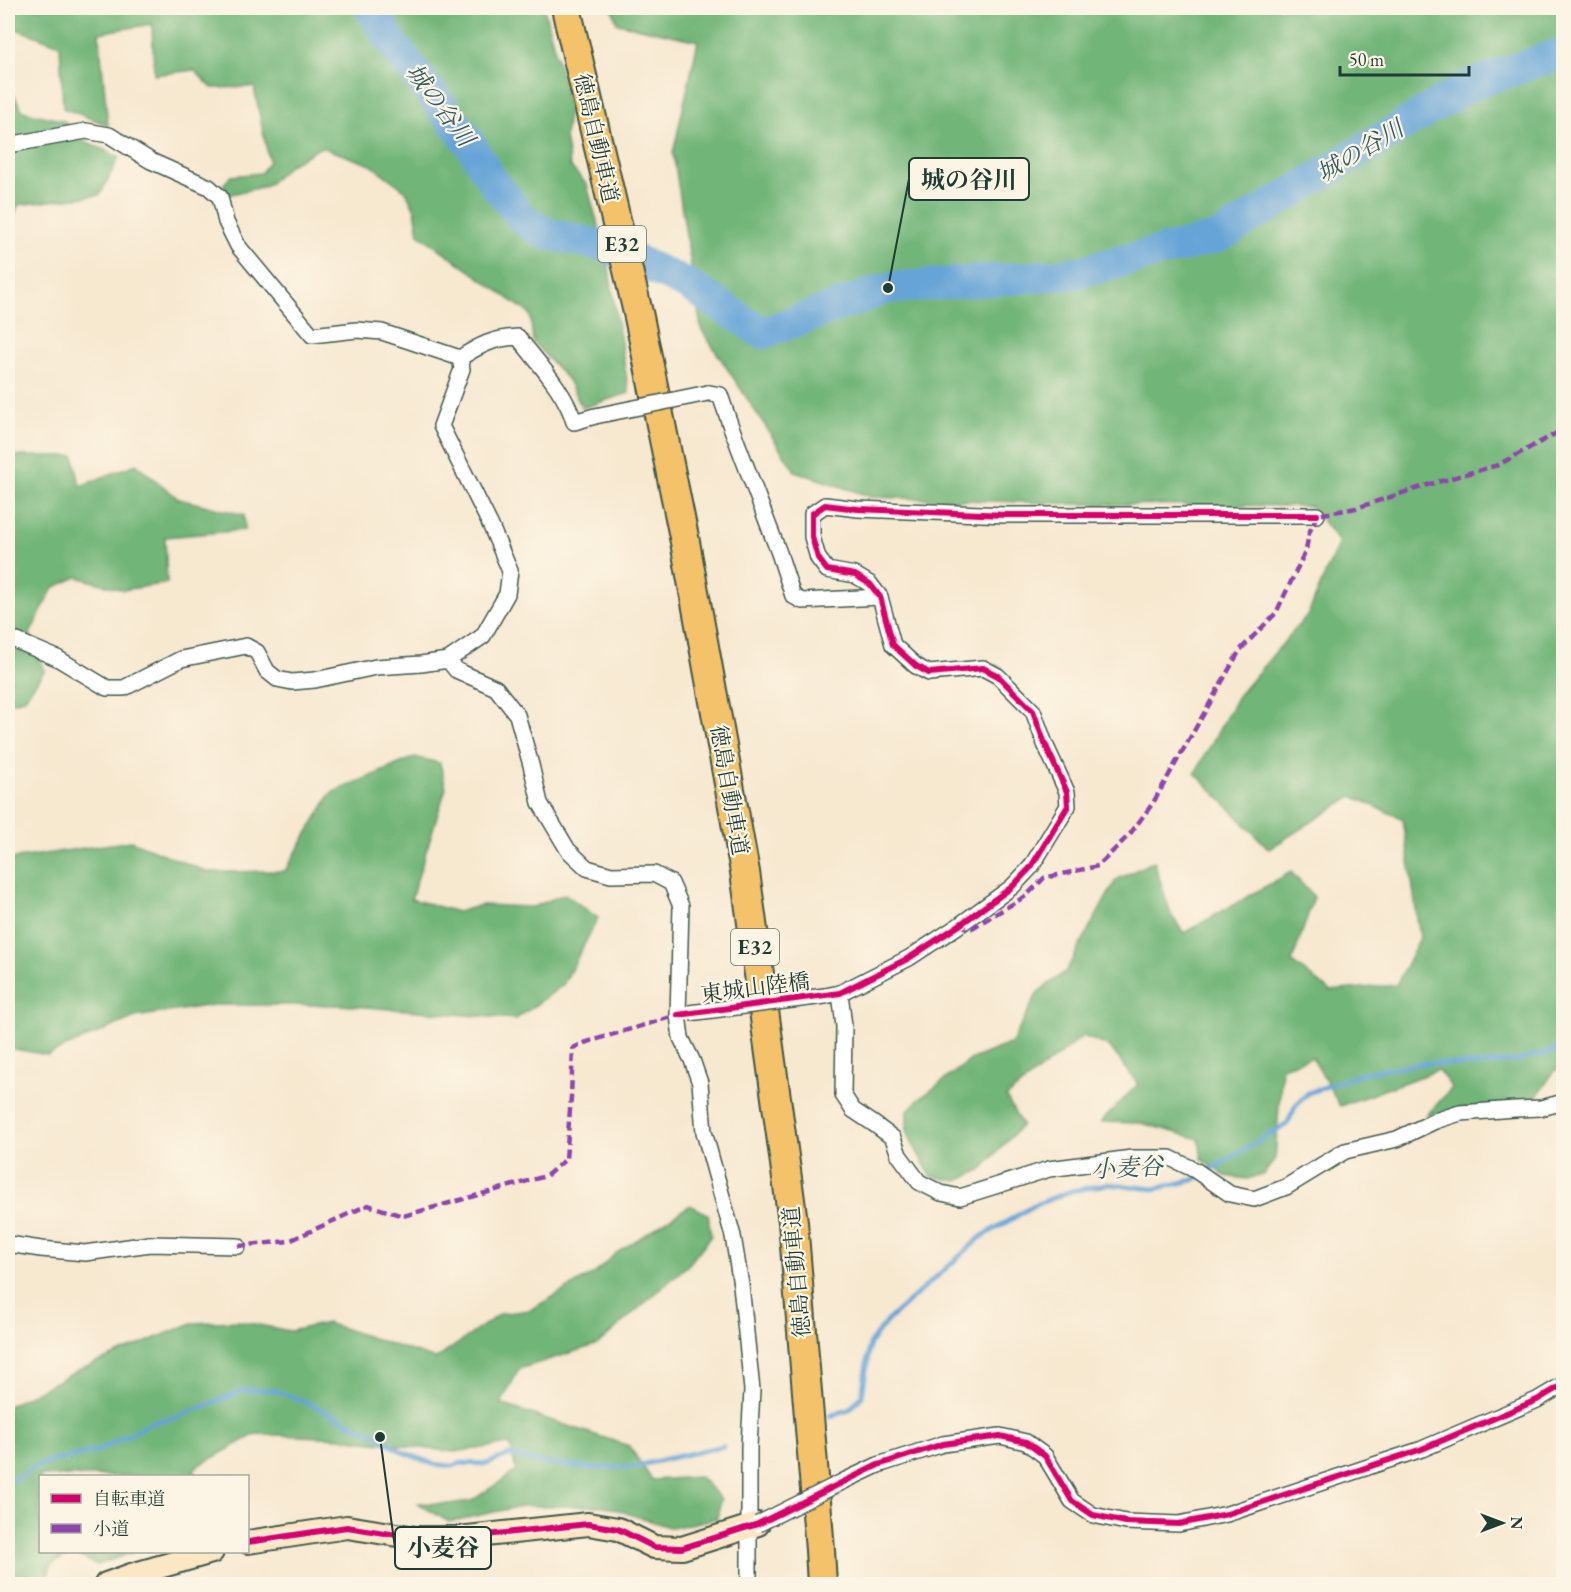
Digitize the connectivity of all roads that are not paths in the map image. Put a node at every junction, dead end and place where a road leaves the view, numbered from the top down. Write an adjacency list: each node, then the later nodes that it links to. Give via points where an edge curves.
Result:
1 (569, 18): 19 (highway, 徳島自動車道 / E32, via 639,316 745,872 793,1222)
2 (8, 145): 3 (street, via 86,130 109,135 151,160 209,186 220,197 238,246 312,335 357,330 382,332)
3 (460, 358): 5 (street, bridge, via 500,338 518,337 562,395 574,422 708,393 720,395 793,596 802,601); 7 (street, via 462,369 441,426 510,571 507,594 483,636)
4 (1317, 515): 5 (street, via 1006,515 825,505 812,514 812,537 818,558 827,570 855,575 870,584)
5 (880, 597): 8 (street, 東城山陸橋, via 893,645 916,666 929,673 983,668 998,676 1033,711 1067,792 1068,806 1030,867 1012,887 909,958)
6 (17, 641): 7 (street, via 57,658 106,688 124,688 181,659 246,646 256,652 277,679 292,682 376,667)
7 (448, 660): 9 (street, via 456,670 496,688 517,715 540,803 568,850 587,868 611,875 654,874 671,883 681,906)
8 (832, 995): 9 (street, 東城山陸橋, bridge); 10 (street, via 844,1026 843,1095 853,1110 892,1138 919,1182 960,1197 1048,1169 1132,1158 1170,1158 1230,1194 1254,1199 1286,1187 1345,1151 1397,1139 1443,1118 1460,1113 1541,1108)
9 (683, 1014): 14 (street, via 681,1038 700,1083 704,1132 733,1236 741,1285 752,1390 748,1446)
10 (1563, 1102)
11 (8, 1244): 12 (street, via 85,1253 150,1244)
12 (238, 1246)
13 (1563, 1384): 14 (street, bridge, via 1537,1401 1422,1449 1227,1514 1179,1524 1126,1522 1094,1515 1072,1501 1045,1456 1026,1442 1000,1436 943,1444 878,1465)
14 (753, 1526): 15 (street, via 682,1548 654,1547 618,1529 588,1524 458,1538 416,1538 347,1527); 18 (street)
15 (249, 1542)
16 (205, 1553): 17 (street)
17 (106, 1584)
18 (748, 1584)
19 (822, 1584)

